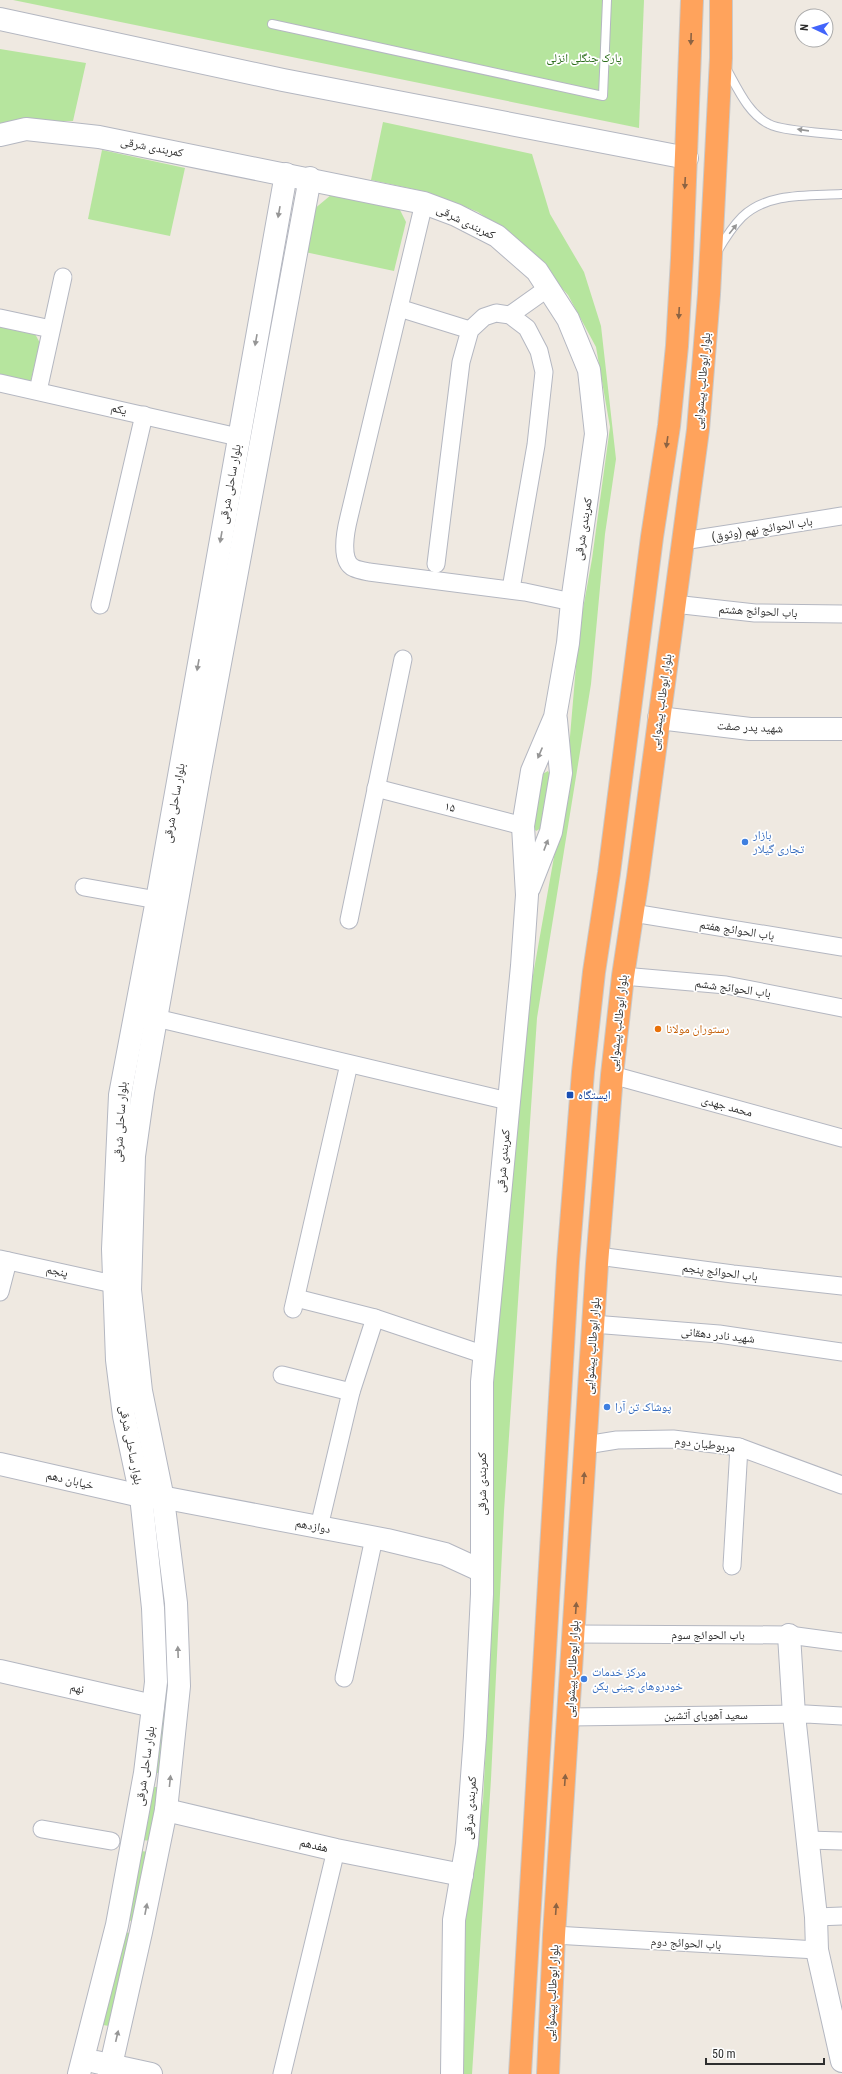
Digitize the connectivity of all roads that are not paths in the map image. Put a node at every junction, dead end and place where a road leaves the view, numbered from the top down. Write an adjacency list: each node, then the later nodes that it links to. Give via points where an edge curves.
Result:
1 (607, 0): 5 (lane, via 603,96)
2 (692, 0): 9 (highway, one-way to 9)
3 (721, 0): 6 (highway, بلوار ابوطالب پیشوایی)
4 (0, 19): 9 (street, via 283,80)
5 (272, 24)
6 (721, 58): 8 (lane, one-way to 6, via 769,124 754,112 741,96); 14 (highway, بلوار ابوطالب پیشوایی)
7 (0, 135): 10 (street, کمربندی شرقی, via 26,129 99,137)
8 (842, 135)
9 (687, 158): 94 (highway, one-way to 94, via 677,346 669,426 594,972 583,1072 568,1262)
10 (286, 174): 11 (street, کمربندی شرقی); 25 (street, بلوار ساحلی شرقی, one-way to 25)
11 (310, 178): 13 (street, کمربندی شرقی); 49 (street, بلوار ساحلی شرقی)
12 (842, 194): 14 (lane, one-way to 12, via 743,217 768,201 804,195)
13 (424, 203): 16 (street, کمربندی شرقی, via 456,215 497,236 537,271); 17 (street)
14 (710, 261): 27 (highway, بلوار ابوطالب پیشوایی, via 706,349 698,430)
15 (63, 277): 20 (street)
16 (548, 288): 18 (street); 30 (street, کمربندی شرقی, via 568,319 589,370 596,434)
17 (399, 308): 21 (street); 30 (street, via 346,532 346,556 350,565 369,572 525,592)
18 (510, 315): 21 (street, via 496,313 484,317); 29 (street, via 527,328 539,350 544,372 536,445)
19 (0, 318): 20 (street)
20 (51, 329): 23 (street)
21 (470, 330): 28 (street, via 461,362)
22 (0, 383): 23 (street, یکم)
23 (38, 391): 24 (street, یکم)
24 (144, 415): 25 (street, یکم); 32 (street)
25 (238, 437): 42 (street, بلوار ساحلی شرقی, one-way to 42)
26 (842, 516): 27 (street, باب الحوائج نهم (وثوق))
27 (682, 541): 31 (highway, بلوار ابوطالب پیشوایی)
28 (436, 564)
29 (512, 583)
30 (572, 602): 35 (street, کمربندی شرقی, via 568,643)
31 (674, 604): 33 (street, باب الحوائج هشتم, via 755,613); 36 (highway, بلوار ابوطالب پیشوایی)
32 (100, 605)
33 (842, 614)
34 (403, 660): 38 (street)
35 (555, 717): 39 (street, کمربندی شرقی, one-way to 39, via 532,771); 41 (street, کمربندی شرقی, one-way to 35, via 551,832 561,773)
36 (659, 718): 37 (street, شهید پدر صفت, via 750,729); 43 (highway, بلوار ابوطالب پیشوایی)
37 (842, 729)
38 (376, 788): 39 (street, ۱۵); 44 (street)
39 (523, 826): 41 (street, کمربندی شرقی)
40 (84, 887): 42 (street)
41 (527, 895): 52 (street, کمربندی شرقی)
42 (157, 900): 48 (street, بلوار ساحلی شرقی)
43 (633, 913): 45 (street, باب الحوائج هفتم); 46 (highway, بلوار ابوطالب پیشوایی)
44 (349, 920)
45 (842, 947)
46 (623, 976): 47 (street, باب الحوائج ششم, via 726,985); 51 (highway, بلوار ابوطالب پیشوایی)
47 (842, 1008)
48 (134, 1015): 49 (street); 56 (street, بلوار ساحلی شرقی, via 120,1095)
49 (156, 1018): 50 (street); 69 (street, بلوار ساحلی شرقی, via 134,1156 130,1290)
50 (349, 1064): 52 (street); 59 (street, via 294,1303)
51 (612, 1075): 53 (street, محمد جهدی); 54 (highway, بلوار ابوطالب پیشوایی)
52 (508, 1101): 62 (street, کمربندی شرقی)
53 (842, 1138)
54 (598, 1256): 57 (street, باب الحوائج پنجم); 60 (highway, بلوار ابوطالب پیشوایی)
55 (4, 1260): 56 (street, پنجم); 58 (street)
56 (113, 1284): 69 (street, بلوار ساحلی شرقی, via 117,1360 124,1416)
57 (842, 1286)
58 (0, 1292)
59 (375, 1318): 62 (street); 64 (street)
60 (594, 1324): 61 (street, شهید نادر دهقانی, via 719,1334); 65 (highway, بلوار ابوطالب پیشوایی)
61 (842, 1352)
62 (484, 1356): 73 (street, کمربندی شرقی)
63 (282, 1375): 64 (street)
64 (351, 1392): 70 (street)
65 (586, 1445): 66 (street, مربوطیان دوم, via 617,1440 673,1439); 74 (highway, بلوار ابوطالب پیشوایی, one-way to 65)
66 (739, 1447): 68 (street, مربوطیان دوم); 72 (street)
67 (0, 1464): 69 (street, خیابان دهم)
68 (842, 1485)
69 (151, 1497): 70 (street, دوازدهم); 79 (street, بلوار ساحلی شرقی, via 156,1682); 83 (street, بلوار ساحلی شرقی, one-way to 69, via 179,1686 176,1603)
70 (319, 1527): 71 (street, دوازدهم)
71 (374, 1538): 73 (street, دوازدهم, via 444,1554); 78 (street)
72 (732, 1566)
73 (482, 1571): 91 (street, کمربندی شرقی, via 475,1743)
74 (574, 1634): 75 (street, باب الحوائج سوم); 82 (highway, بلوار ابوطالب پیشوایی)
75 (789, 1635): 76 (street, باب الحوائج سوم); 80 (street)
76 (842, 1642)
77 (0, 1671): 79 (street, نهم)
78 (344, 1678)
79 (153, 1706): 84 (street, بلوار ساحلی شرقی)
80 (794, 1715): 81 (street, سعید آهوپای آتشین); 82 (street, سعید آهوپای آتشین); 86 (street)
81 (842, 1716)
82 (569, 1717): 95 (highway, بلوار ابوطالب پیشوایی, one-way to 82)
83 (166, 1810): 89 (street, هفدهم); 99 (street, بلوار ساحلی شرقی, one-way to 83)
84 (136, 1825): 87 (street); 90 (street, بلوار ساحلی شرقی)
85 (42, 1829): 87 (street)
86 (807, 1840): 88 (street); 93 (street)
87 (111, 1841): 90 (street)
88 (842, 1841)
89 (336, 1850): 91 (street, هفدهم); 101 (street)
90 (129, 1860): 98 (street, بلوار ساحلی شرقی, via 117,1925)
91 (462, 1875): 102 (street, کمربندی شرقی, via 454,1920)
92 (842, 1916): 93 (street)
93 (816, 1917): 96 (street)
94 (527, 1933): 95 (highway); 103 (highway)
95 (554, 1935): 96 (street, باب الحوائج دوم); 104 (highway, بلوار ابوطالب پیشوایی)
96 (817, 1950): 97 (street)
97 (842, 2061)
98 (81, 2066): 99 (street)
99 (109, 2070): 100 (street)
100 (151, 2074)
101 (282, 2074)
102 (452, 2074)
103 (520, 2074)
104 (548, 2074)

